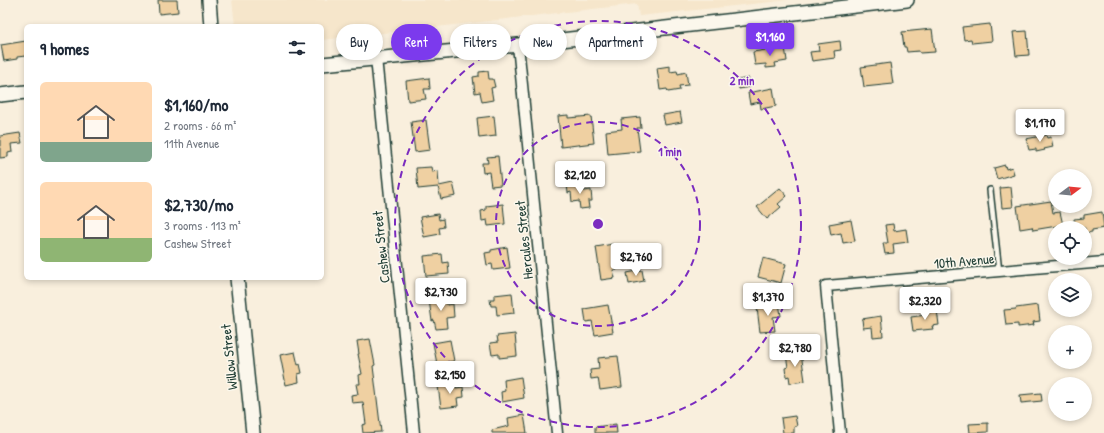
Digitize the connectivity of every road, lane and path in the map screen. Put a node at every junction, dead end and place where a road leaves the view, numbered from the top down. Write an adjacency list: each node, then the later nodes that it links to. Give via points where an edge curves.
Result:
1 (209, 0): 3 (main road)
2 (907, 0): 4 (main road)
3 (211, 24)
4 (518, 45): 5 (main road); 17 (street, Hercules Street)
5 (383, 57)
6 (358, 60): 8 (main road)
7 (376, 60): 16 (street, Cashew Street)
8 (324, 64)
9 (24, 92): 10 (main road)
10 (0, 95)
11 (990, 190): 13 (lane)
12 (1104, 262): 13 (street, 10th Avenue)
13 (999, 272): 18 (street, 10th Avenue, via 826,286)
14 (237, 280): 15 (main road, Willow Street)
15 (253, 433)
16 (414, 433)
17 (557, 433)
18 (840, 433)

